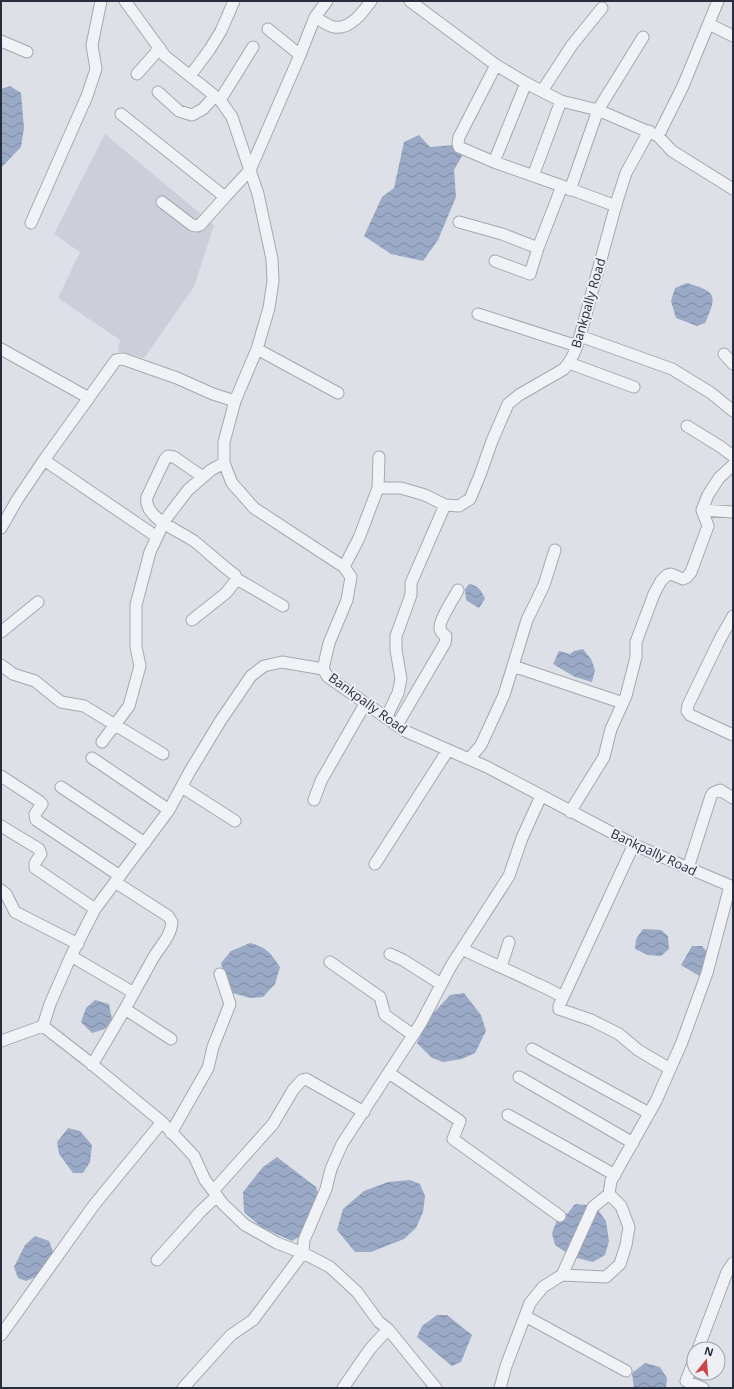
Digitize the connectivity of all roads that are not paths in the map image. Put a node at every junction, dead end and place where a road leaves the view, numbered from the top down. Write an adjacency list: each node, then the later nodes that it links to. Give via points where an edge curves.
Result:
1 (101, 1): 39 (street, via 92,45 96,69 87,96)
2 (125, 1): 16 (street)
3 (234, 1): 21 (street, via 221,31)
4 (327, 1): 9 (street)
5 (371, 1): 9 (street, via 353,22 346,25 335,27)
6 (410, 1): 19 (street)
7 (718, 1): 10 (street, Bankpally Road)
8 (602, 8): 23 (street, via 572,45)
9 (315, 17): 18 (street)
10 (709, 24): 12 (street); 29 (street, Bankpally Road, via 684,86)
11 (268, 29): 18 (street)
12 (733, 36)
13 (643, 37): 27 (street)
14 (1, 41): 17 (street)
15 (253, 47): 25 (street)
16 (160, 48): 20 (street); 21 (street, via 165,56)
17 (27, 52)
18 (300, 55): 31 (street)
19 (496, 65): 22 (street); 30 (street, via 458,142 459,147)
20 (138, 74)
21 (190, 76): 25 (street)
22 (526, 83): 23 (street); 30 (street)
23 (542, 91): 26 (street)
24 (158, 92): 25 (street, via 179,111 192,115)
25 (218, 98): 31 (street, via 232,117)
26 (561, 101): 27 (street); 32 (street)
27 (598, 110): 29 (street); 33 (street)
28 (121, 114): 35 (street)
29 (653, 134): 34 (street, via 672,151); 37 (street, Bankpally Road, via 626,173)
30 (494, 162): 32 (street)
31 (250, 170): 35 (street); 45 (street, via 258,194 272,259 273,281 269,308)
32 (533, 176): 33 (street)
33 (566, 188): 37 (street); 40 (street)
34 (733, 189)
35 (225, 197): 36 (street, via 197,226 192,225)
36 (162, 202)
37 (616, 206): 43 (street, Bankpally Road)
38 (459, 222): 40 (street, via 502,234)
39 (31, 224)
40 (538, 248): 41 (street, via 530,274)
41 (495, 261)
42 (478, 314): 43 (street)
43 (579, 341): 47 (street, Bankpally Road); 53 (street, via 672,369 711,393)
44 (1, 349): 51 (street)
45 (257, 350): 50 (street); 52 (street)
46 (724, 354): 48 (street)
47 (569, 363): 49 (street); 62 (street, Bankpally Road, via 564,369 508,404 470,499 459,506)
48 (733, 364)
49 (634, 387)
50 (338, 393)
51 (90, 398): 52 (street, via 112,364 123,359); 57 (street)
52 (235, 401): 58 (street, via 224,442)
53 (733, 411)
54 (687, 426): 55 (street)
55 (733, 456)
56 (379, 457): 61 (street)
57 (44, 460): 66 (street); 67 (street)
58 (224, 463): 60 (street); 69 (street, via 232,483 254,508)
59 (733, 465): 63 (street, via 719,478)
60 (203, 477): 65 (street, via 188,490); 65 (street, via 174,457 168,456 165,459 146,502 147,507)
61 (378, 488): 62 (street, via 401,488 425,495); 69 (street, via 359,538)
62 (445, 505): 82 (street, via 411,583 411,595 396,636 401,679 398,693)
63 (702, 510): 64 (street); 80 (street, via 708,526 690,572 683,579 667,575 658,588 636,642 636,657)
64 (733, 512)
65 (163, 523): 67 (street); 70 (street, via 194,541 236,575)
66 (1, 528)
67 (157, 537): 83 (street, via 150,552 136,606 136,647 140,666 129,706)
68 (555, 550): 78 (street, via 544,585 527,620)
69 (344, 567): 79 (street, Bankpally Road, via 351,577 347,600 329,643)
70 (237, 579): 73 (street); 75 (street, via 226,593)
71 (458, 590): 84 (street, via 440,627 446,636 445,643)
72 (38, 602): 76 (street)
73 (283, 606)
74 (733, 616): 85 (street, via 716,646 687,711 690,715)
75 (192, 620)
76 (1, 632)
77 (1, 664): 83 (street, via 13,674 35,681 61,702 84,706)
78 (513, 666): 80 (street); 90 (street, via 504,695 488,731 481,745)
79 (323, 669): 81 (street, Bankpally Road, via 328,677); 93 (street, via 282,662 264,666 251,676 221,720)
80 (623, 703): 98 (street, via 611,729 604,757)
81 (365, 704): 82 (street, Bankpally Road); 96 (street, via 321,781)
82 (386, 718): 84 (street, Bankpally Road)
83 (116, 724): 86 (street); 88 (street)
84 (397, 726): 87 (street, Bankpally Road, via 405,732)
85 (733, 736)
86 (102, 742)
87 (448, 750): 90 (street, Bankpally Road); 103 (street)
88 (163, 754)
89 (92, 758): 97 (street)
90 (468, 759): 94 (street, Bankpally Road)
91 (1, 776): 105 (street, via 39,801 42,806 35,814 36,820)
92 (61, 787): 101 (street)
93 (182, 787): 97 (street); 99 (street)
94 (541, 796): 98 (street, Bankpally Road); 111 (street, via 522,838 509,876)
95 (733, 798): 104 (street, via 720,790 713,792)
96 (314, 800)
97 (169, 810): 101 (street)
98 (570, 812): 102 (street, Bankpally Road)
99 (235, 821)
100 (1, 826): 108 (street, via 39,849 40,854 35,868)
101 (145, 842): 105 (street)
102 (634, 844): 104 (street, Bankpally Road); 119 (street)
103 (375, 864)
104 (688, 868): 106 (street, Bankpally Road)
105 (117, 879): 108 (street); 118 (street, via 168,916 172,922 172,930)
106 (731, 887): 127 (street, via 707,973)
107 (1, 890): 110 (street, via 6,894 15,912)
108 (95, 909): 110 (street)
109 (509, 942): 115 (street)
110 (78, 944): 113 (street)
111 (462, 949): 115 (street); 117 (street)
112 (390, 954): 117 (street)
113 (71, 956): 118 (street); 121 (street)
114 (330, 962): 122 (street, via 380,997 385,1015)
115 (500, 967): 119 (street, via 556,992)
116 (220, 974): 134 (street, via 230,1004 213,1047 208,1068)
117 (441, 984): 122 (street)
118 (134, 993): 120 (street)
119 (562, 998): 127 (street, via 559,1009 591,1020 619,1034 638,1050)
120 (125, 1009): 123 (street); 126 (street)
121 (43, 1026): 124 (street); 126 (street)
122 (413, 1035): 128 (street)
123 (171, 1039)
124 (1, 1041)
125 (532, 1049): 131 (street)
126 (92, 1065): 133 (street)
127 (670, 1069): 131 (street)
128 (389, 1073): 130 (street); 139 (street, via 460,1121 453,1139)
129 (519, 1076): 135 (street)
130 (364, 1112): 137 (street, via 306,1079 299,1081 272,1124); 140 (street, via 342,1144 331,1169 326,1189 304,1240)
131 (649, 1113): 135 (street)
132 (508, 1115): 136 (street)
133 (162, 1122): 134 (street); 146 (street, via 94,1205)
134 (171, 1133): 137 (street, via 194,1156)
135 (633, 1143): 136 (street)
136 (615, 1175): 138 (street)
137 (215, 1194): 140 (street, via 245,1225 277,1243); 141 (street)
138 (609, 1194): 143 (street, via 593,1207); 143 (street, via 621,1206 629,1227 620,1264 606,1277)
139 (560, 1216)
140 (303, 1253): 145 (street, via 330,1267 357,1292); 150 (street, via 253,1320 231,1335)
141 (157, 1260)
142 (733, 1263): 147 (street, via 727,1272)
143 (562, 1275): 144 (street, via 543,1287 530,1303)
144 (525, 1316): 148 (street); 153 (street)
145 (388, 1330): 151 (street, via 370,1349); 152 (street)
146 (1, 1335)
147 (701, 1341)
148 (626, 1370)
149 (686, 1381): 154 (street)
150 (183, 1388)
151 (343, 1388)
152 (436, 1388)
153 (500, 1388)
154 (703, 1388)

